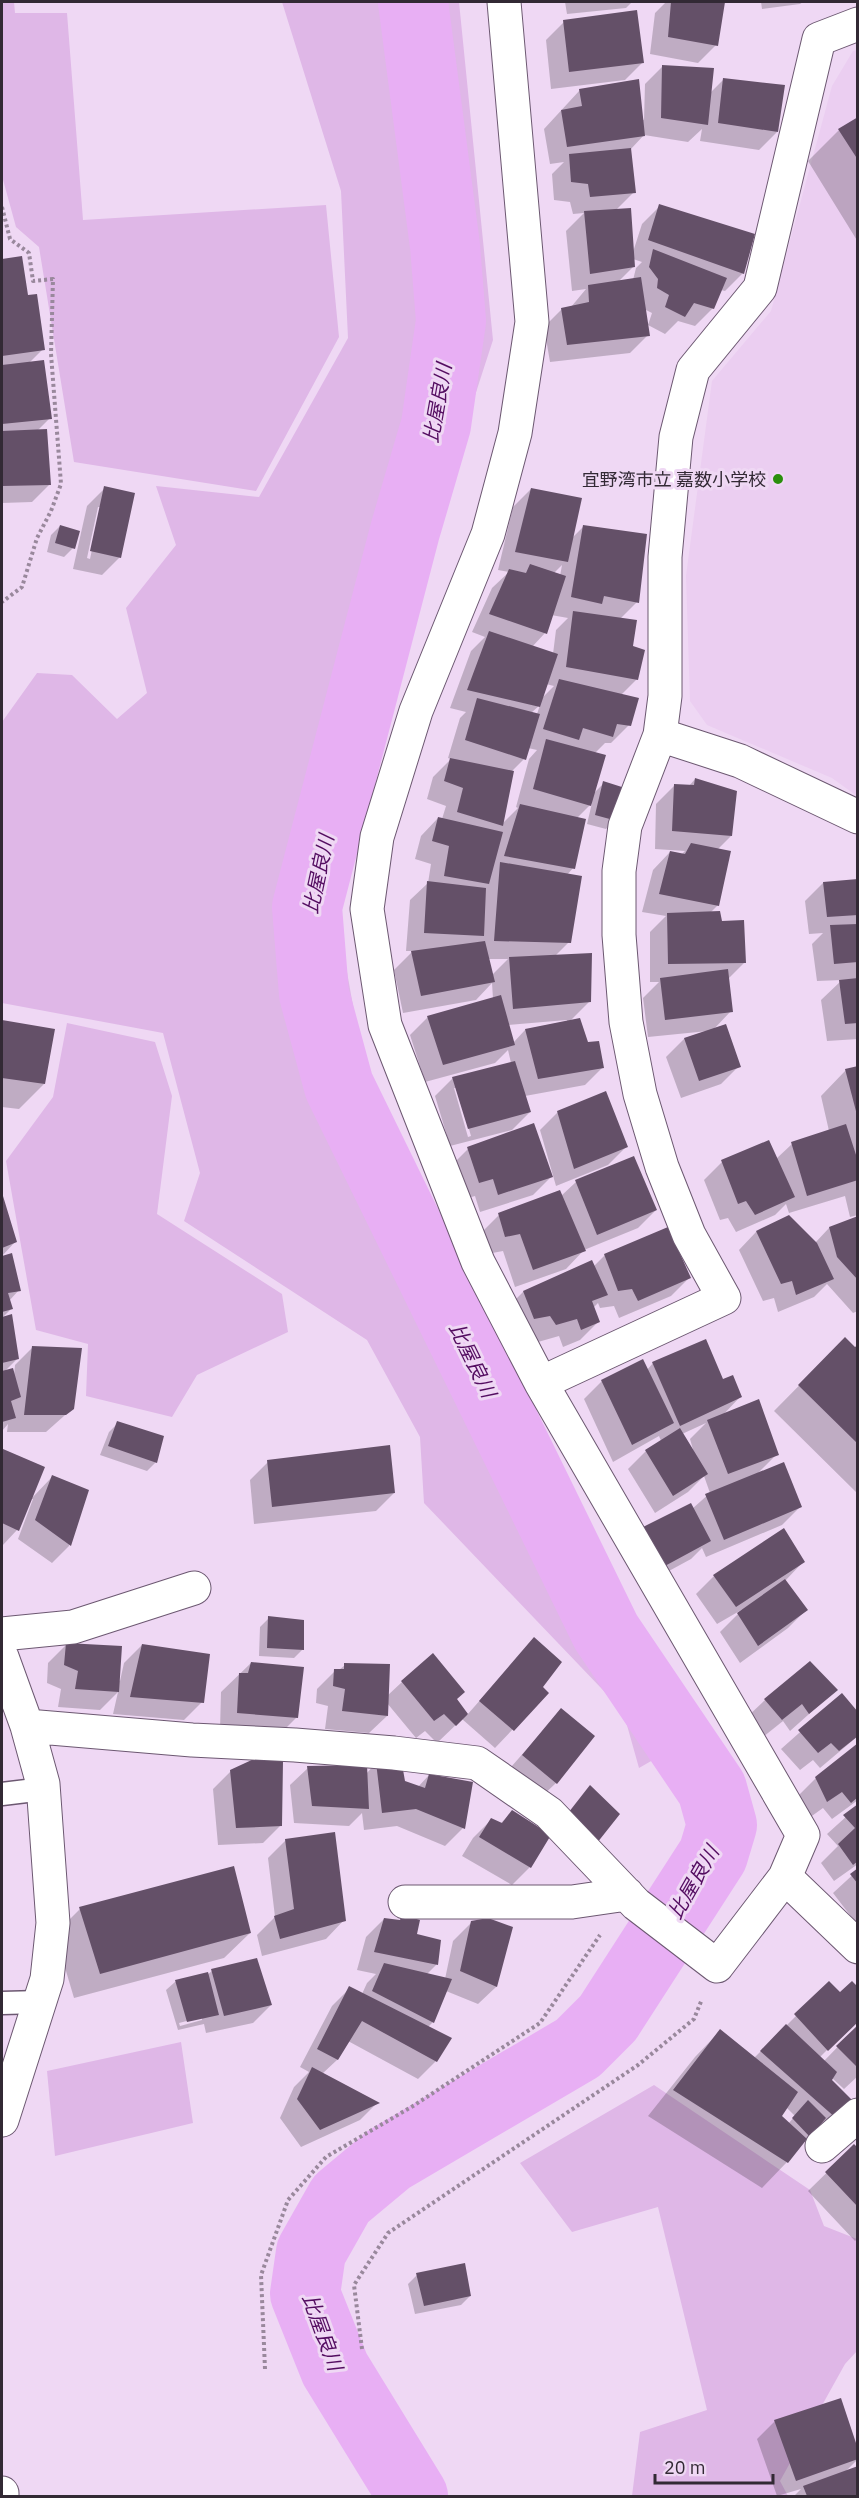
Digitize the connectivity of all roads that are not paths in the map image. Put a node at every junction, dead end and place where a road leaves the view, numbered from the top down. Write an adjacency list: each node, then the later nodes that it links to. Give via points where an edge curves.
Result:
1 (504, 2): 5 (street, via 532,322 515,433 488,534 416,711 377,837 367,909 385,1025 478,1262)
2 (858, 24): 3 (street, via 819,39 760,288 693,370 676,437 664,557 665,696)
3 (660, 735): 4 (street, via 740,761); 5 (street, via 625,826 619,935 626,1022 640,1094 662,1167 689,1235 724,1298)
4 (858, 818)
5 (541, 1383): 12 (street, via 803,1835)
6 (194, 1588): 7 (street, via 73,1627)
7 (2, 1634)
8 (2, 1657): 9 (street)
9 (27, 1726): 10 (street); 13 (street, via 394,1752 477,1763 549,1813)
10 (43, 1789): 11 (lane); 17 (street, via 53,1923 46,1980)
11 (2, 1794)
12 (785, 1877): 13 (street, via 710,1961); 15 (street)
13 (631, 1899): 14 (street)
14 (405, 1902)
15 (857, 1948)
16 (2, 2002): 17 (lane)
17 (39, 2002): 19 (street)
18 (858, 2115): 20 (street)
19 (2, 2120)
20 (822, 2146)

